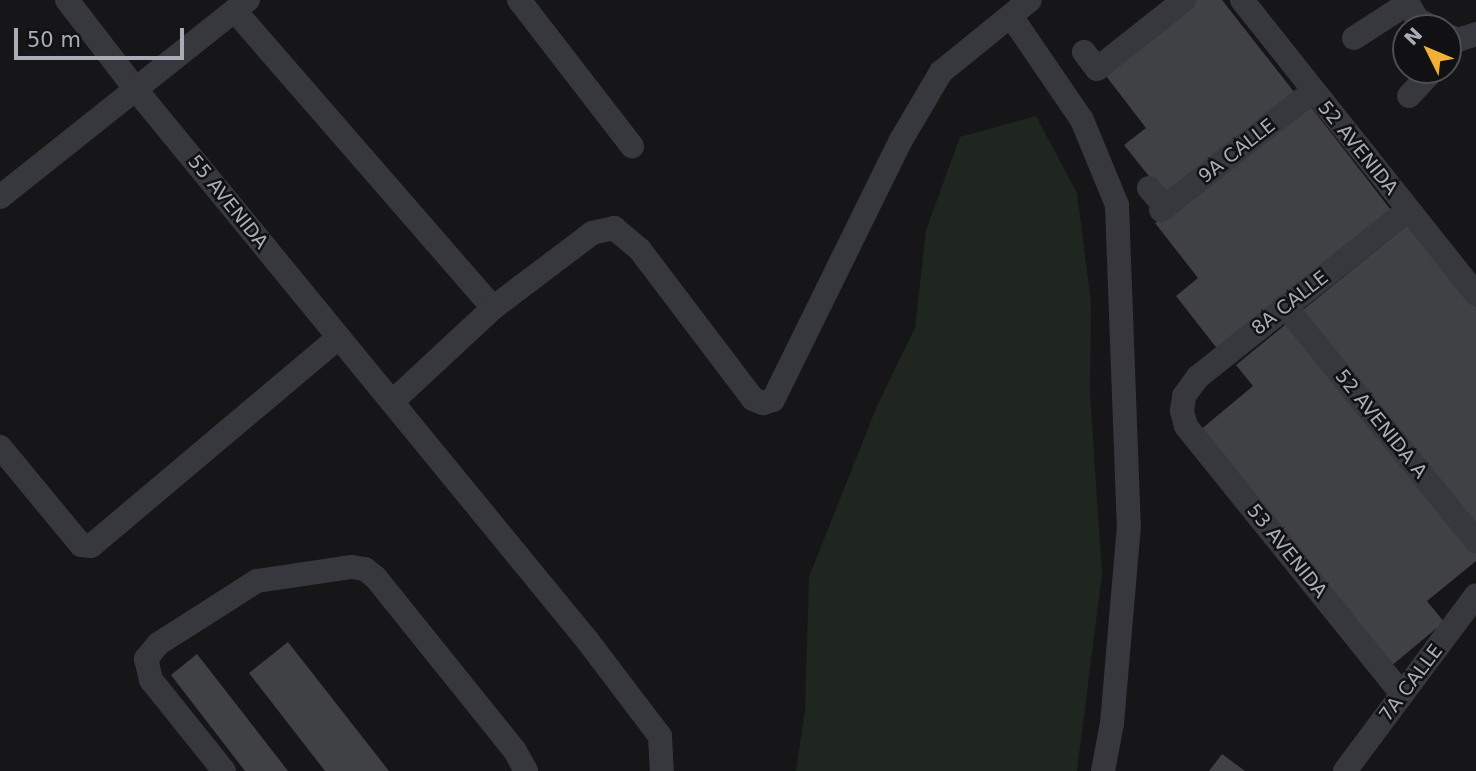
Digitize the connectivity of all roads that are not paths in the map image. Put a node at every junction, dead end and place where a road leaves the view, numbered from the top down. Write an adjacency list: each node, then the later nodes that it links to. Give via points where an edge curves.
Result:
1 (68, 0): 12 (street, 55 AVENIDA)
2 (519, 0): 15 (street)
3 (1030, 0): 8 (street)
4 (1184, 0): 10 (street)
5 (1242, 0): 13 (street, 52 AVENIDA)
6 (1406, 2): 9 (street)
7 (241, 6): 12 (street); 21 (street)
8 (1011, 16): 21 (street, via 941,72 901,140 773,400 753,399 640,250 614,228 592,233); 32 (street, via 1082,120 1117,205 1129,525)
9 (1354, 38)
10 (1090, 60)
11 (1420, 84): 14 (street)
12 (136, 91): 17 (street); 22 (street, 55 AVENIDA)
13 (1312, 92): 16 (street, 9A CALLE, via 1163,209); 18 (street, 52 AVENIDA)
14 (1409, 96)
15 (632, 146)
16 (1149, 188)
17 (0, 197)
18 (1408, 210): 19 (street, 52 AVENIDA); 20 (street, 8A CALLE)
19 (1476, 294)
20 (1285, 306): 24 (street, 8A CALLE, via 1198,377); 26 (street, 52 AVENIDA A)
21 (493, 308): 23 (street)
22 (339, 337): 23 (street, 55 AVENIDA); 25 (street, via 91,546 81,545)
23 (392, 402): 31 (street, 55 AVENIDA, via 660,736)
24 (1182, 403): 28 (street, 53 AVENIDA, via 1186,426)
25 (0, 447)
26 (1476, 541)
27 (1476, 595): 28 (street, 7A CALLE)
28 (1402, 694): 33 (street, 7A CALLE)
29 (224, 771): 30 (street, via 151,680 146,659 158,644 257,581 352,567 365,569 376,578 515,751)
30 (526, 771)
31 (662, 771)
32 (1104, 771)
33 (1345, 771)

